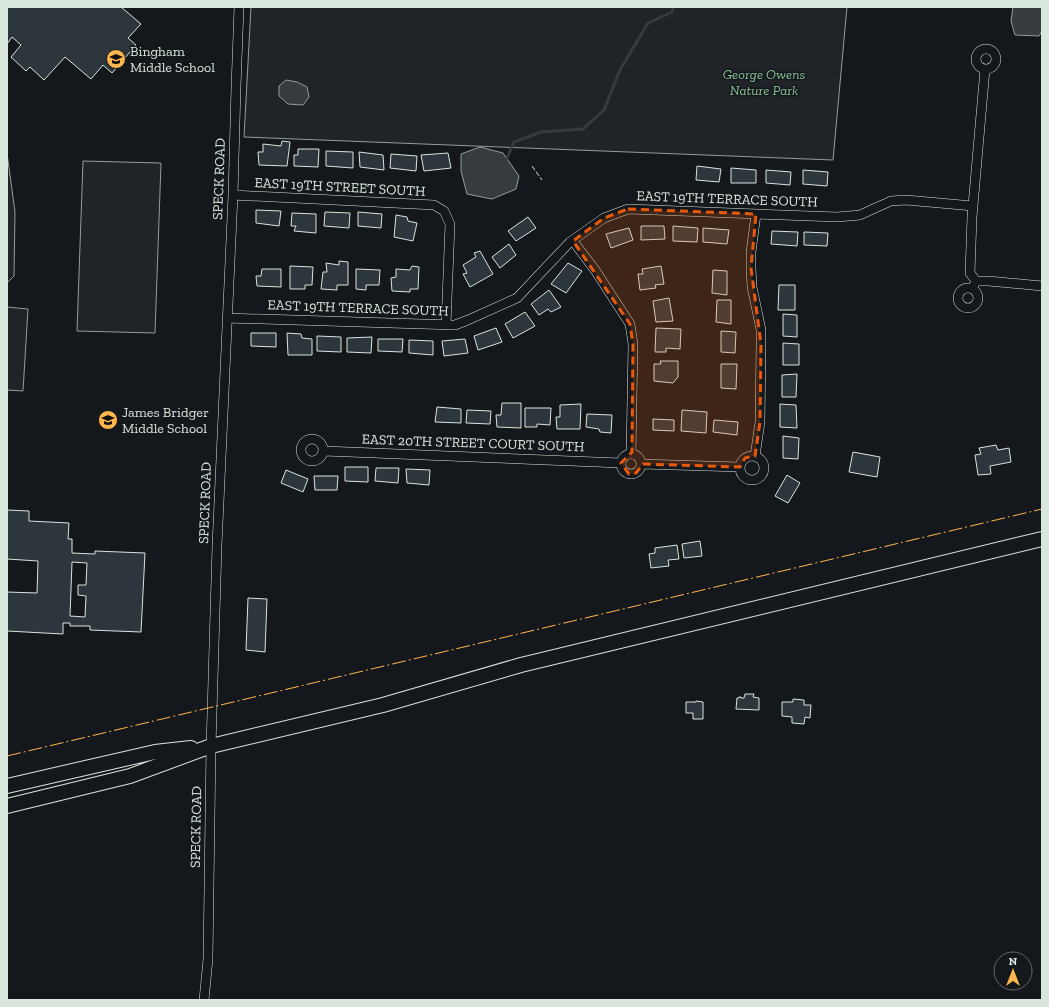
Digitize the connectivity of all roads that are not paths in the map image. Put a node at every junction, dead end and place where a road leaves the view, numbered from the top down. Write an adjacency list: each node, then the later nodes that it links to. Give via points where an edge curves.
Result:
1 (239, 7): 3 (street, SPECK ROAD)
2 (985, 69): 4 (street)
3 (233, 195): 8 (street, SPECK ROAD); 9 (street, EAST 19TH STREET SOUTH, via 434,205 444,211 450,224)
4 (973, 206): 5 (street, EAST 19TH TERRACE SOUTH, via 906,200 891,201 860,216 837,218); 7 (street, via 970,274 974,285 988,281)
5 (756, 214): 6 (street, EAST 19TH TERRACE SOUTH, via 628,209 604,218); 12 (street, via 751,268 761,344 760,422)
6 (573, 241): 9 (street, EAST 19TH TERRACE SOUTH, via 517,298 455,325); 11 (street, via 630,324 633,344)
7 (1042, 286)
8 (227, 318): 9 (street, EAST 19TH TERRACE SOUTH); 17 (street, SPECK ROAD)
9 (446, 325)
10 (324, 451): 13 (street, EAST 20TH STREET COURT SOUTH)
11 (632, 454): 13 (street, via 623,457); 14 (street, via 640,458)
12 (755, 456): 15 (street, via 745,458); 15 (street, via 761,459 764,466 763,473 758,478 748,479 742,474)
13 (621, 463): 14 (street, via 623,470 629,474 636,473)
14 (641, 464): 15 (street)
15 (740, 467)
16 (1042, 538): 17 (main road, via 528,663 383,705)
17 (211, 746): 18 (main road, via 155,752); 19 (main road, via 130,776); 20 (street, SPECK ROAD, via 208,959)
18 (7, 786)
19 (7, 806)
20 (204, 1000)

